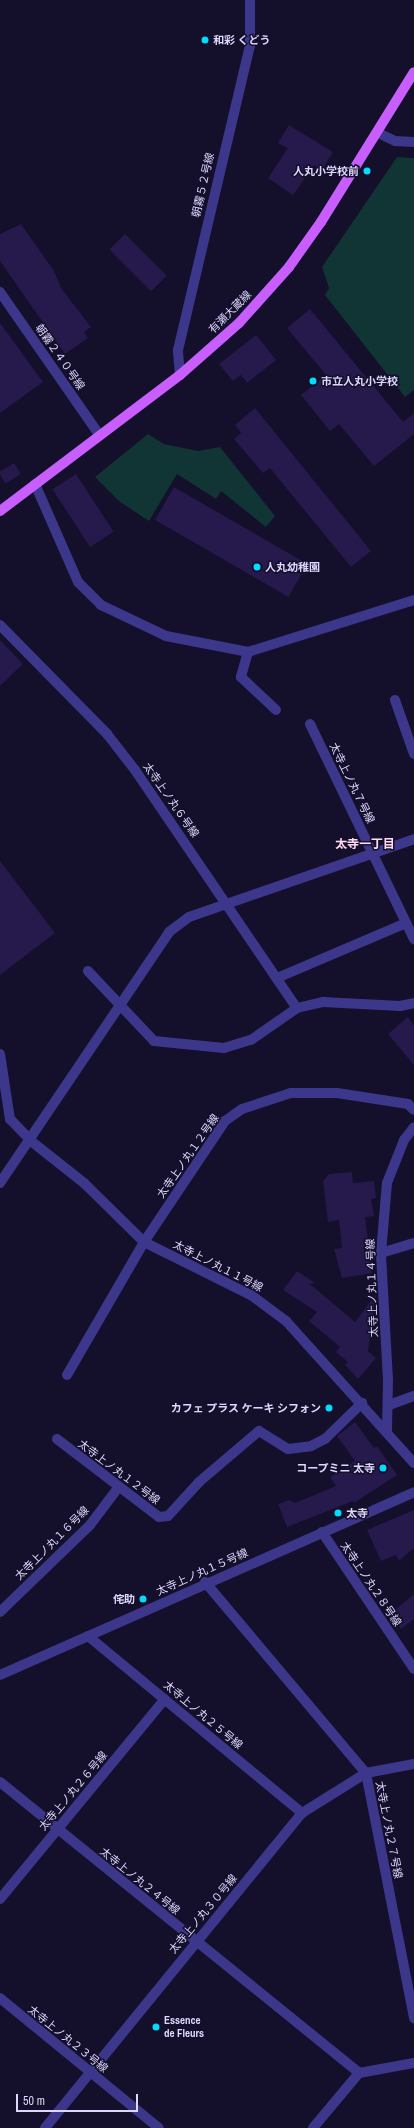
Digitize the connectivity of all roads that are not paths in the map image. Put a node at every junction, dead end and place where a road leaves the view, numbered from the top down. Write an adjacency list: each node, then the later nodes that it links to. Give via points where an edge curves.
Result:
1 (250, 0): 6 (street, 朝霧５２号線, via 250,46 178,350)
2 (414, 72): 3 (main road, 有瀬大蔵線)
3 (378, 133): 4 (street, via 395,141); 6 (main road, 有瀬大蔵線, via 289,267 239,322)
4 (414, 142)
5 (0, 292): 7 (street, 朝霧２４０号線)
6 (180, 374): 7 (main road, 有瀬大蔵線)
7 (100, 436): 8 (main road, 有瀬大蔵線)
8 (36, 484): 9 (main road, 有瀬大蔵線); 12 (street, via 78,582 101,605 166,636)
9 (0, 511)
10 (414, 600): 12 (street)
11 (0, 625): 19 (street, 太寺上ノ丸６号線, via 112,740)
12 (248, 652): 14 (street, via 241,677)
13 (395, 700): 16 (street)
14 (276, 710)
15 (310, 724): 18 (street, 太寺上ノ丸７号線)
16 (414, 754)
17 (414, 839): 18 (street)
18 (372, 853): 19 (street); 20 (street, 太寺上ノ丸７号線)
19 (228, 902): 23 (street, 太寺上ノ丸６号線); 25 (street, via 189,917 169,932)
20 (406, 923): 21 (street, 太寺上ノ丸７号線); 23 (street)
21 (414, 939)
22 (88, 971): 25 (street)
23 (277, 978): 26 (street, 太寺上ノ丸６号線)
24 (414, 1003): 26 (street, via 400,1006 323,1002)
25 (120, 1007): 26 (street, via 154,1041 224,1048 251,1040); 31 (street)
26 (297, 1008)
27 (0, 1054): 28 (street, 太寺上ノ丸１１号線)
28 (2, 1074): 31 (street, 太寺上ノ丸１１号線, via 10,1119)
29 (414, 1110): 33 (street, 太寺上ノ丸１２号線, via 408,1104 337,1093 291,1093 242,1109 224,1121)
30 (414, 1127): 35 (street, 太寺上ノ丸１４号線, via 404,1140 387,1183)
31 (31, 1141): 32 (street); 33 (street, 太寺上ノ丸１１号線, via 84,1182)
32 (0, 1183)
33 (144, 1242): 36 (street, 太寺上ノ丸１２号線); 38 (street, 太寺上ノ丸１１号線, via 251,1295 286,1321)
34 (414, 1243): 35 (street)
35 (380, 1253): 39 (street, 太寺上ノ丸１４号線)
36 (67, 1375)
37 (414, 1396): 39 (street)
38 (362, 1402): 40 (street, 太寺上ノ丸１１号線); 43 (street, 太寺上ノ丸１２号線, via 325,1439 311,1446 288,1449 259,1431 199,1482 168,1516 159,1517)
39 (389, 1405): 40 (street, 太寺上ノ丸１４号線)
40 (387, 1431): 42 (street, 太寺上ノ丸１１号線)
41 (57, 1439): 43 (street, 太寺上ノ丸１２号線)
42 (414, 1463)
43 (118, 1488): 47 (street, 太寺上ノ丸１６号線, via 90,1526)
44 (414, 1492): 45 (street, 太寺上ノ丸１５号線)
45 (322, 1532): 46 (street, 太寺上ノ丸１５号線); 49 (street, 太寺上ノ丸２８号線)
46 (205, 1582): 48 (street, 太寺上ノ丸１５号線); 53 (street, 太寺上ノ丸２７号線)
47 (0, 1612)
48 (88, 1636): 50 (street, 太寺上ノ丸１５号線); 51 (street, 太寺上ノ丸２５号線)
49 (414, 1669)
50 (0, 1675)
51 (165, 1699): 55 (street, 太寺上ノ丸２５号線); 56 (street, 太寺上ノ丸２６号線)
52 (414, 1764): 53 (street, 太寺上ノ丸３０号線)
53 (366, 1773): 55 (street, 太寺上ノ丸３０号線); 60 (street, 太寺上ノ丸２７号線)
54 (0, 1782): 56 (street, 太寺上ノ丸２４号線)
55 (302, 1813): 58 (street, 太寺上ノ丸３０号線)
56 (57, 1829): 57 (street, 太寺上ノ丸２６号線); 58 (street, 太寺上ノ丸２４号線)
57 (0, 1899)
58 (195, 1942): 62 (street, 太寺上ノ丸３０号線); 63 (street, 太寺上ノ丸２４号線, via 316,2036)
59 (0, 1998): 62 (street, 太寺上ノ丸２３号線)
60 (414, 2018)
61 (414, 2063): 63 (street)
62 (89, 2071): 64 (street, 太寺上ノ丸３０号線); 65 (street, 太寺上ノ丸２３号線)
63 (359, 2073): 66 (street)
64 (45, 2128)
65 (159, 2128)
66 (314, 2128)

